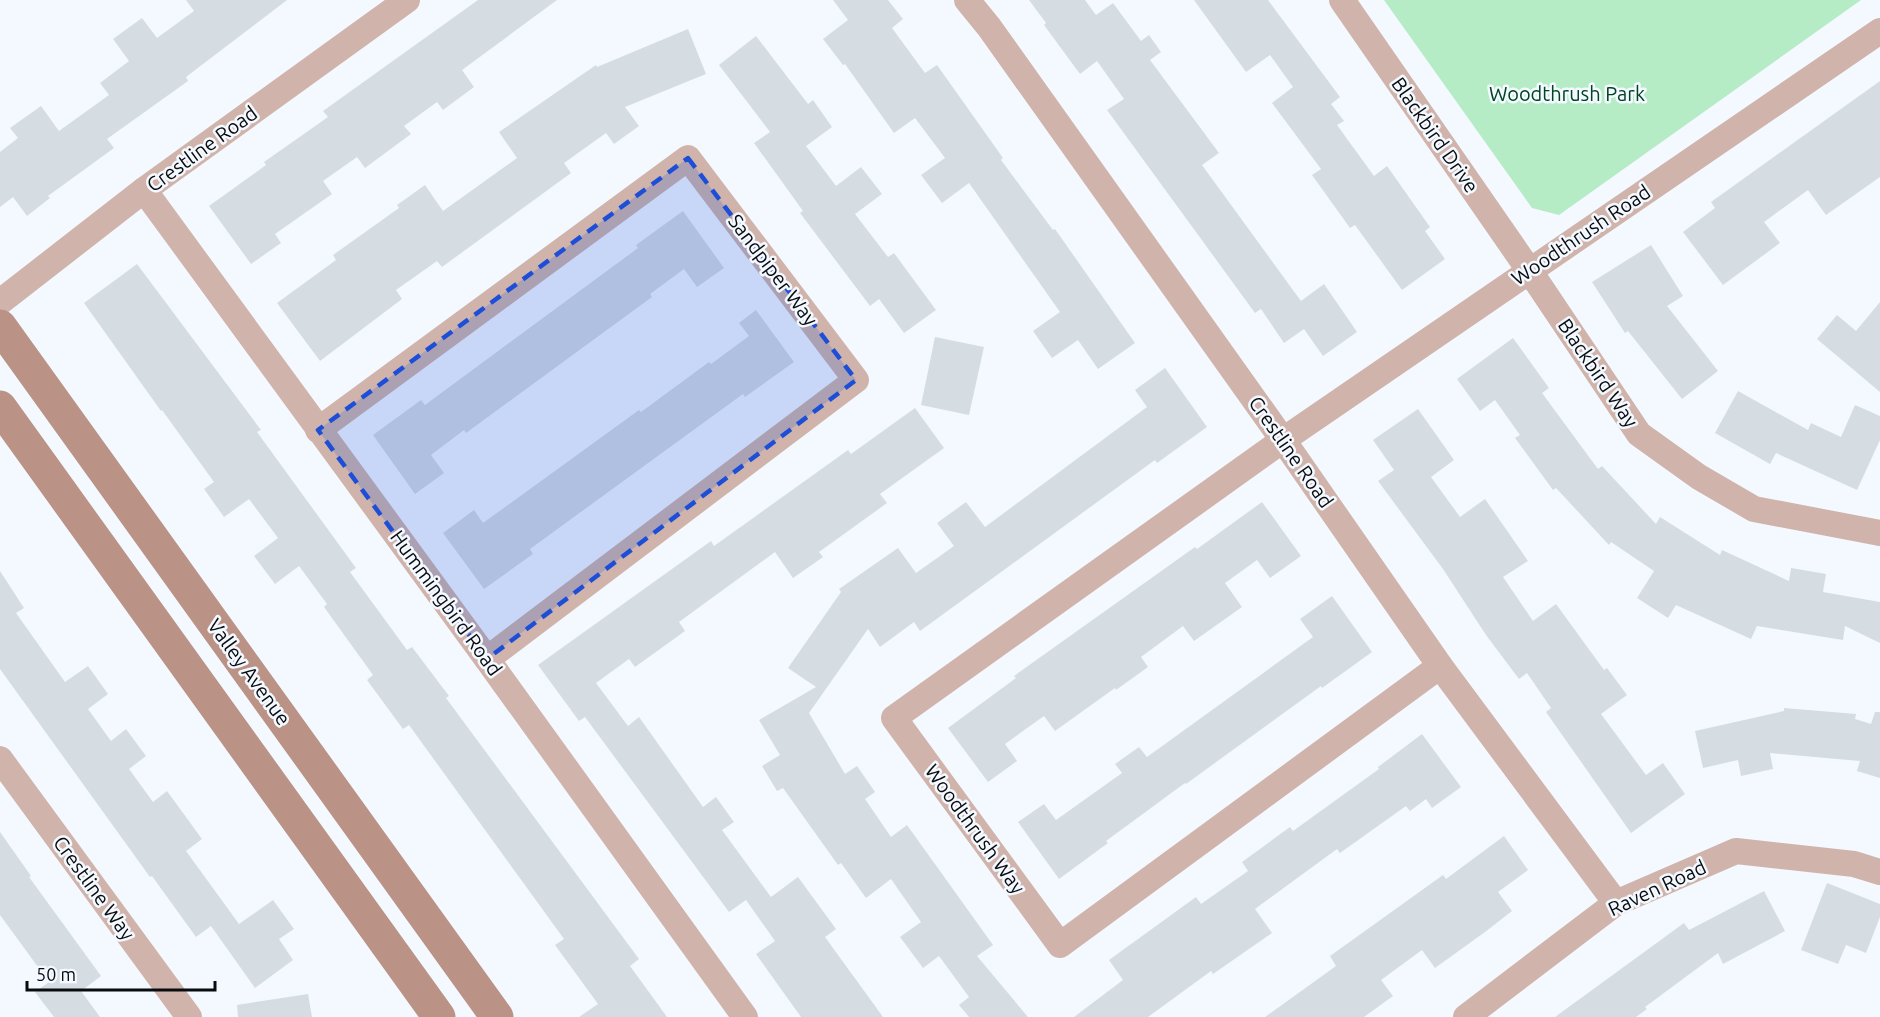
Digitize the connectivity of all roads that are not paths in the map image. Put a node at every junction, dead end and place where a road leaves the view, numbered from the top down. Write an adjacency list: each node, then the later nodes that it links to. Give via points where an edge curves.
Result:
1 (407, 0): 5 (street, Crestline Road)
2 (967, 0): 11 (street, Crestline Road)
3 (1341, 0): 6 (street, Blackbird Drive)
4 (1880, 31): 6 (street, Woodthrush Road)
5 (144, 190): 7 (street, Crestline Road); 10 (street, Hummingbird Road)
6 (1529, 270): 11 (street, Woodthrush Road); 12 (street, Blackbird Way, via 1639,434 1699,477 1754,509)
7 (0, 302)
8 (0, 326): 21 (main road, Valley Avenue)
9 (0, 407): 18 (main road)
10 (318, 430): 13 (street, Hummingbird Road); 13 (street, Sandpiper Way, via 688,158 856,380)
11 (1283, 440): 14 (street, Crestline Road); 14 (street, Woodthrush Way, via 894,718 1060,945)
12 (1880, 533)
13 (487, 659): 22 (street, Hummingbird Road)
14 (1440, 666): 17 (street, Crestline Road)
15 (0, 759): 19 (street, Crestline Way)
16 (1880, 872): 17 (street, Raven Road, via 1854,864 1736,851)
17 (1616, 903): 23 (street, Raven Road)
18 (424, 1004): 20 (main road)
19 (189, 1017)
20 (440, 1017)
21 (497, 1017)
22 (745, 1017)
23 (1466, 1017)

